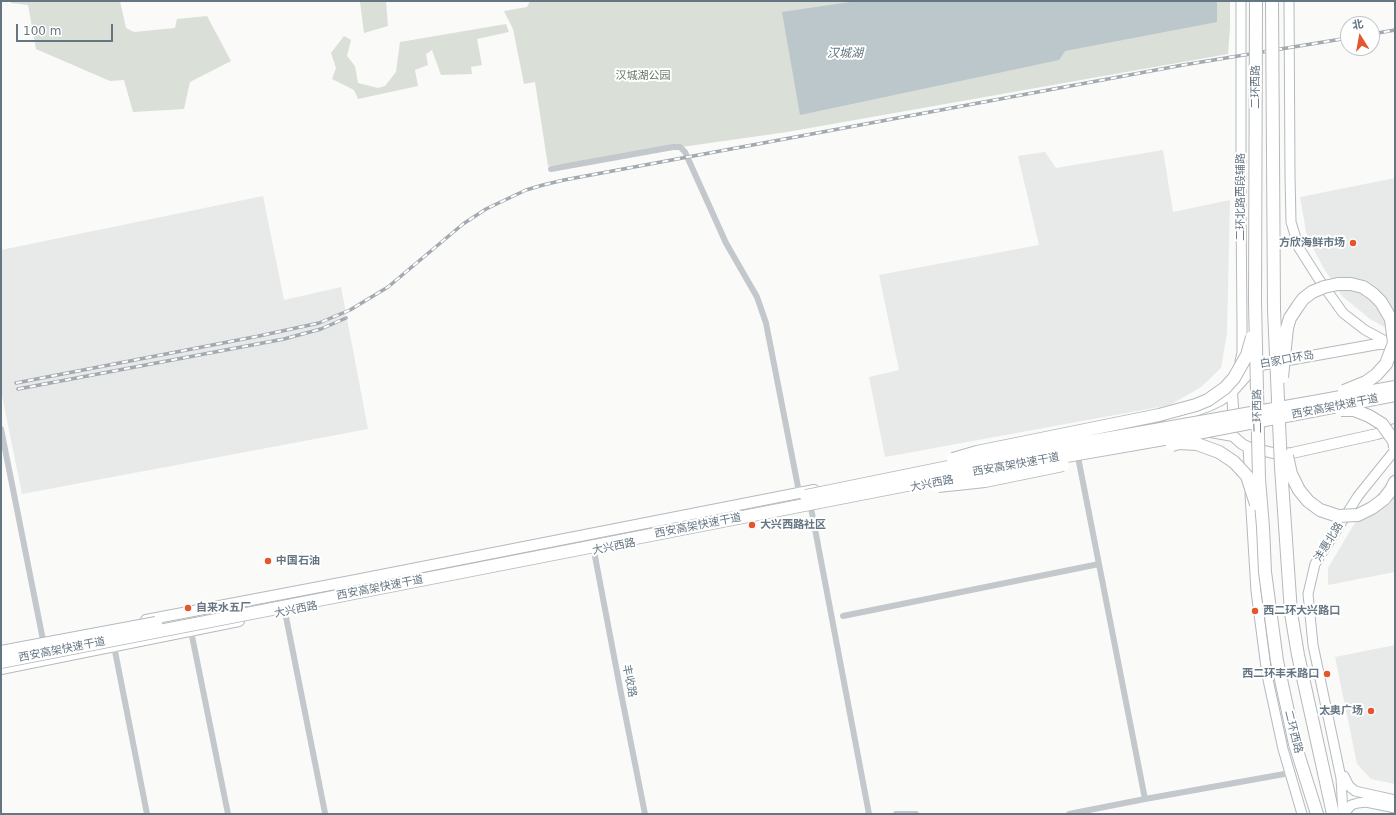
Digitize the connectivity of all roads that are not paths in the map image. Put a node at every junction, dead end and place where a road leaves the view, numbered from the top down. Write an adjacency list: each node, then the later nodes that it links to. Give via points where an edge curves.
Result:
1 (1241, 1): 9 (main road, 二环北路西段辅路, via 1242,353)
2 (1256, 1): 6 (highway, 二环西路, bridge)
3 (1272, 1): 12 (highway, 二环西路, bridge, via 1274,310)
4 (1290, 1): 7 (main road, via 1291,222 1299,248 1343,313 1364,330)
5 (551, 169): 22 (street, via 673,147 680,147 685,152 726,243 757,297 766,323)
6 (1255, 302): 21 (highway, bridge, via 1254,324 1247,355 1234,378 1208,400 1159,415 977,452); 26 (highway, 二环西路, bridge, via 1259,479)
7 (1393, 345): 9 (main road, 白家口环岛, via 1378,344 1255,366)
8 (1395, 387): 11 (highway, 西安高架快速干道, bridge)
9 (1232, 392): 16 (main road, via 1234,426); 22 (main road, 大兴西路, via 1211,405 1187,414)
10 (1395, 395): 13 (highway, 西安高架快速干道, bridge)
11 (1319, 401): 12 (highway, bridge, via 1366,382 1386,364 1390,354 1394,343 1391,319 1382,302 1363,287 1351,284 1324,286 1312,292 1298,306 1287,328); 21 (highway, 西安高架快速干道, bridge, via 963,464)
12 (1278, 406): 20 (highway, bridge, via 1290,474 1308,501 1320,510 1338,516 1358,515 1384,499); 51 (highway, 二环西路, bridge, via 1292,613 1298,656)
13 (1310, 412): 17 (highway, bridge, via 1354,410 1369,416 1382,424 1394,441); 21 (highway, 西安高架快速干道, bridge, via 1187,436 963,474)
14 (1, 429): 30 (street)
15 (1395, 429): 16 (main road, via 1292,453 1273,453)
16 (1248, 447): 19 (main road, 大兴西路, via 1232,436 1213,431); 37 (main road, via 1256,591 1267,675)
17 (1395, 447)
18 (1395, 450): 36 (main road, 沣惠北路, via 1358,496 1314,564 1308,594 1313,645)
19 (1078, 457): 23 (main road, 大兴西路); 25 (street)
20 (1395, 482)
21 (874, 486): 26 (highway, bridge, via 986,481 1179,443 1197,444 1219,452 1234,462 1247,476 1259,516); 33 (highway, 西安高架快速干道, bridge, via 804,497); 34 (highway, 西安高架快速干道, bridge)
22 (799, 492): 30 (main road, 大兴西路)
23 (811, 508): 24 (main road, 大兴西路); 45 (street)
24 (594, 551): 27 (main road, 大兴西路); 44 (street, 丰收路)
25 (1099, 564): 28 (street); 38 (street)
26 (1265, 572): 50 (highway, 二环西路, bridge, via 1277,661 1295,744)
27 (285, 612): 29 (main road, 大兴西路); 41 (street)
28 (843, 616)
29 (191, 631): 31 (main road, 大兴西路); 43 (street)
30 (44, 640): 32 (main road, 大兴西路)
31 (114, 646): 35 (main road, 大兴西路); 42 (street)
32 (1, 648)
33 (1, 652)
34 (1, 662)
35 (1, 669)
36 (1338, 764): 39 (main road, via 1348,786 1354,791); 52 (main road, 沣惠北路, via 1343,789)
37 (1290, 773): 38 (street); 49 (main road)
38 (1145, 799): 48 (street)
39 (1395, 800)
40 (1395, 808): 52 (main road, via 1366,802 1351,805)
41 (325, 813)
42 (147, 814)
43 (228, 814)
44 (645, 814)
45 (870, 814)
46 (896, 814): 47 (street)
47 (916, 814)
48 (1069, 814)
49 (1302, 814)
50 (1317, 814)
51 (1333, 814)
52 (1343, 814)

